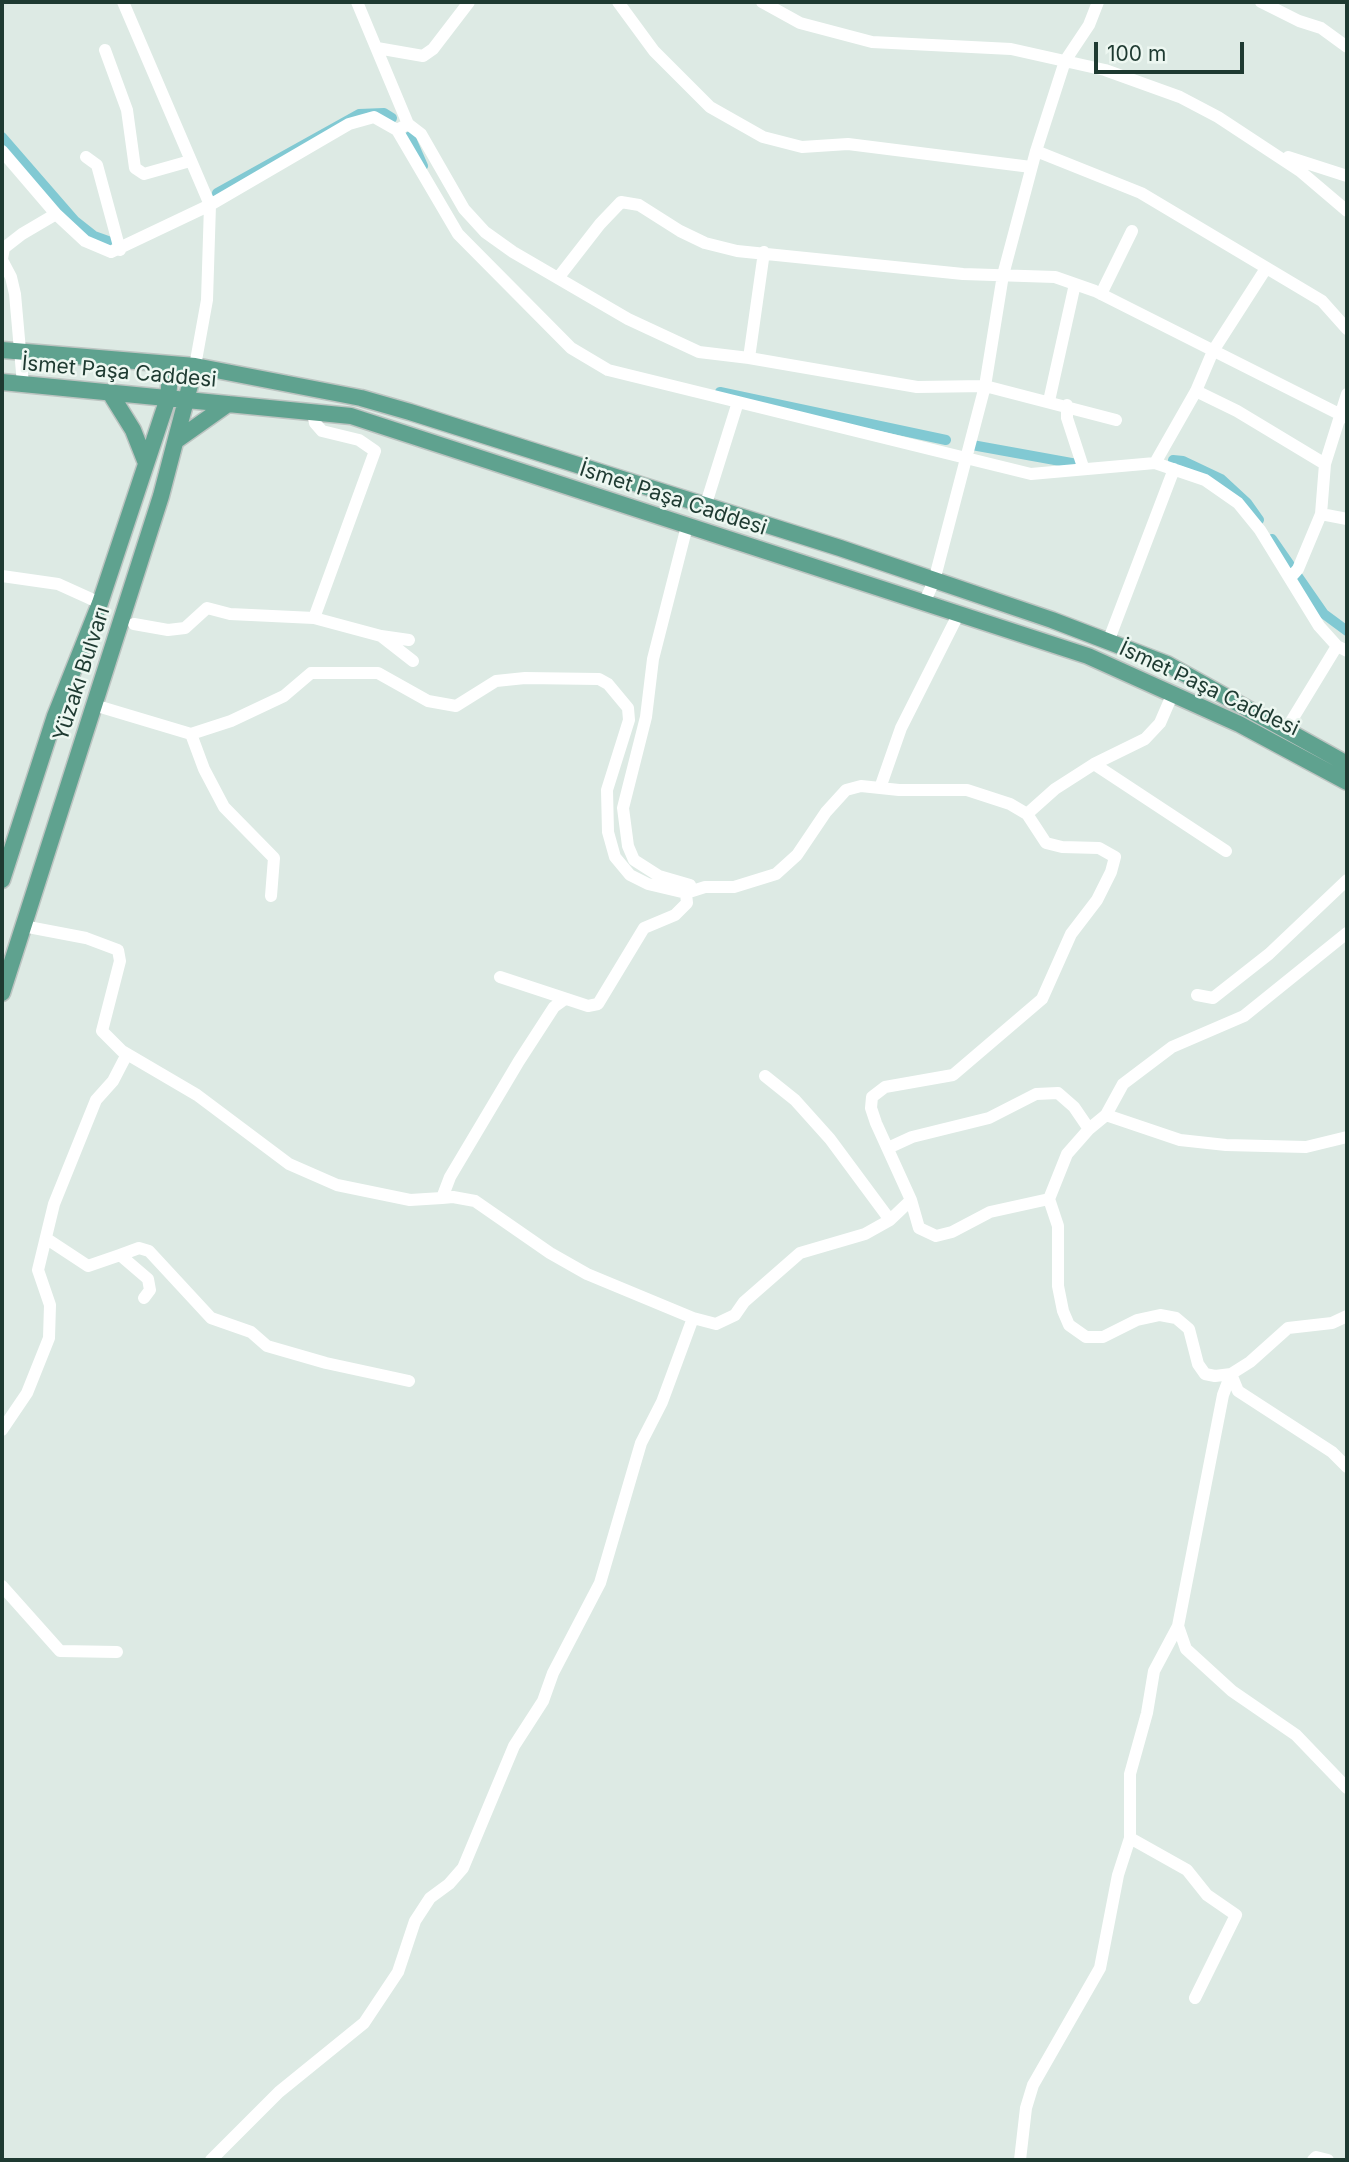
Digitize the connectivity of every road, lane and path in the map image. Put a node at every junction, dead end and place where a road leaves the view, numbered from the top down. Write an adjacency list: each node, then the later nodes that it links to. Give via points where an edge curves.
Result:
1 (122, 2): 17 (street)
2 (357, 2): 9 (street)
3 (469, 2): 9 (street, via 423,56)
4 (618, 2): 18 (street, via 654,51 710,107 763,137 802,148 848,144)
5 (762, 2): 11 (street, via 800,23 872,42 1011,49)
6 (1098, 2): 11 (street)
7 (1261, 2): 8 (street, via 1321,28)
8 (1347, 47)
9 (377, 48): 12 (street)
10 (104, 50): 17 (street, via 127,110 135,168 144,174)
11 (1065, 61): 13 (street, via 1180,97); 15 (street)
12 (403, 127): 20 (street, via 374,117 349,124); 29 (street, via 421,134 464,209 485,232); 48 (street, via 458,234 571,348 608,370)
13 (1268, 148): 19 (street); 21 (street)
14 (2, 151): 22 (street)
15 (1036, 151): 18 (street); 27 (street, via 1141,193)
16 (86, 157): 24 (street, via 97,165)
17 (190, 161): 20 (street)
18 (1031, 167): 28 (street)
19 (1347, 176)
20 (210, 205): 24 (street); 38 (street, via 207,300)
21 (1347, 211)
22 (56, 214): 24 (street, via 85,241 111,252); 26 (street, via 4,248)
23 (1132, 231): 31 (street)
24 (120, 250)
25 (764, 252): 28 (street); 29 (street, via 705,243 639,205 621,202); 36 (street)
26 (2, 259): 35 (street, via 12,277)
27 (1265, 270): 32 (street, via 1322,301); 34 (street)
28 (1003, 275): 30 (street, via 1055,277); 41 (street)
29 (558, 278): 36 (street, via 628,319 699,352)
30 (1075, 284): 31 (street); 47 (street)
31 (1101, 294): 34 (street)
32 (1347, 329)
33 (2, 350): 35 (main road)
34 (1213, 351): 42 (street); 52 (street)
35 (20, 353): 37 (main road); 40 (street)
36 (749, 358): 41 (street, via 917,387)
37 (171, 365): 38 (main road); 45 (main road, Yüzakı Bulvarı)
38 (195, 366): 46 (main road, Yüzakı Bulvarı); 61 (main road, via 361,398)
39 (2, 382): 40 (main road, İsmet Paşa Caddesi)
40 (23, 384): 43 (main road, İsmet Paşa Caddesi)
41 (985, 386): 47 (street); 55 (street)
42 (1196, 391): 57 (street); 58 (street)
43 (110, 393): 45 (main road, İsmet Paşa Caddesi); 56 (main road, via 133,430)
44 (1347, 394): 52 (street)
45 (168, 398): 46 (main road, İsmet Paşa Caddesi); 56 (main road, Yüzakı Bulvarı)
46 (189, 399): 49 (main road, İsmet Paşa Caddesi); 54 (main road, Yüzakı Bulvarı)
47 (1049, 401): 50 (street)
48 (738, 402): 55 (street); 61 (street)
49 (228, 404): 51 (main road, İsmet Paşa Caddesi); 54 (main road)
50 (1066, 405): 53 (street); 59 (street)
51 (313, 413): 64 (main road, İsmet Paşa Caddesi, via 351,416); 71 (street, via 322,430 359,440 376,451)
52 (1343, 416): 58 (street)
53 (1116, 420)
54 (177, 440): 79 (main road, Yüzakı Bulvarı)
55 (964, 459): 59 (street, via 1031,474); 67 (street)
56 (146, 463): 69 (main road, Yüzakı Bulvarı)
57 (1155, 463): 59 (street); 60 (street)
58 (1325, 464): 62 (street)
59 (1083, 467)
60 (1174, 469): 65 (street, via 1227,493); 75 (street)
61 (705, 507): 67 (main road)
62 (1321, 514): 63 (street); 65 (street)
63 (1347, 519)
64 (687, 526): 68 (main road, İsmet Paşa Caddesi); 90 (street, via 653,659 646,716 623,808 634,860 669,880)
65 (1294, 574): 76 (street, via 1319,626)
66 (2, 576): 69 (street, via 58,584)
67 (934, 581): 68 (street); 75 (main road)
68 (925, 601): 70 (main road, İsmet Paşa Caddesi)
69 (100, 603): 88 (main road, Yüzakı Bulvarı, via 55,716)
70 (960, 613): 78 (main road, İsmet Paşa Caddesi, via 1088,656); 85 (street, via 901,729)
71 (314, 618): 72 (street, via 230,614 207,608 185,628); 73 (street)
72 (135, 624)
73 (381, 636): 74 (street); 77 (street)
74 (409, 640)
75 (1108, 642): 80 (main road, via 1167,664)
76 (1342, 648): 80 (street)
77 (413, 661)
78 (1173, 692): 82 (street, via 1160,723 1145,739); 84 (main road, İsmet Paşa Caddesi)
79 (94, 705): 81 (street); 93 (main road, Yüzakı Bulvarı)
80 (1287, 728): 83 (main road)
81 (191, 734): 91 (street, via 284,696 311,673 378,673 428,701 456,706 496,681 599,679 628,708 629,720 607,790 608,832 615,857 629,875); 92 (street, via 224,807 274,858)
82 (1094, 764): 86 (street); 87 (street)
83 (1347, 764)
84 (1347, 782)
85 (880, 788): 86 (street, via 967,790); 90 (street, via 846,790 825,812 797,855 776,874 734,887)
86 (1027, 814): 104 (street, via 1046,843 1099,848 1115,857 1111,872 1071,934 1042,999 953,1075 885,1087 872,1097 871,1108)
87 (1226, 850)
88 (2, 880)
89 (1347, 880): 97 (street, via 1223,991 1213,998)
90 (705, 887): 91 (street)
91 (686, 892): 98 (street, via 687,903 675,915 644,928 598,1004)
92 (271, 896)
93 (23, 926): 96 (main road, Yüzakı Bulvarı); 99 (street, via 98,941 118,950 121,961 102,1031)
94 (1347, 933): 101 (street, via 1244,1016 1172,1047 1123,1083)
95 (500, 977): 98 (street)
96 (2, 993)
97 (1196, 995)
98 (565, 999): 105 (street, via 554,1007 519,1061)
99 (127, 1055): 105 (street, via 197,1095 289,1164 338,1185 410,1200); 109 (street, via 96,1100 65,1171)
100 (765, 1076): 108 (street, via 795,1100 830,1139)
101 (1106, 1115): 102 (street); 103 (street, via 1180,1140 1226,1145 1306,1147)
102 (1089, 1129): 104 (street, via 1058,1093 1036,1094 989,1118 912,1137); 106 (street, via 1068,1154)
103 (1347, 1137)
104 (888, 1148): 107 (street)
105 (442, 1198): 113 (street, via 475,1201 587,1274)
106 (1049, 1199): 107 (street, via 990,1212 936,1236 919,1228); 114 (street, via 1058,1226 1058,1286 1069,1325 1086,1337 1103,1337 1137,1320 1160,1315 1177,1318 1189,1329 1205,1374)
107 (911, 1200): 108 (street)
108 (890, 1220): 113 (street, via 840,1244 800,1253 735,1315 716,1324)
109 (47, 1239): 110 (street, via 88,1266); 116 (street, via 38,1270 50,1305 49,1338 27,1393)
110 (121, 1255): 111 (street, via 148,1279 150,1290); 115 (street, via 139,1248 149,1251 211,1318 251,1332 267,1346)
111 (144, 1298)
112 (1347, 1315): 114 (street, via 1332,1323 1288,1328)
113 (693, 1318): 124 (street, via 662,1402 641,1443 600,1583 543,1701 514,1746 463,1868 430,1898 415,1921 398,1972 364,2023 279,2092)
114 (1231, 1374): 117 (street, via 1238,1391 1332,1452); 119 (street, via 1217,1422)
115 (409, 1381)
116 (2, 1430)
117 (1347, 1467)
118 (2, 1586): 120 (street, via 60,1650)
119 (1178, 1626): 121 (street, via 1186,1649 1232,1691 1296,1735); 122 (street, via 1154,1671 1130,1774)
120 (117, 1652)
121 (1347, 1788)
122 (1130, 1838): 123 (street, via 1187,1870 1207,1895 1236,1915); 125 (street, via 1100,1968 1033,2085)
123 (1195, 1998)
124 (211, 2160)
125 (1020, 2160)
126 (1313, 2160): 127 (street)
127 (1328, 2160)

